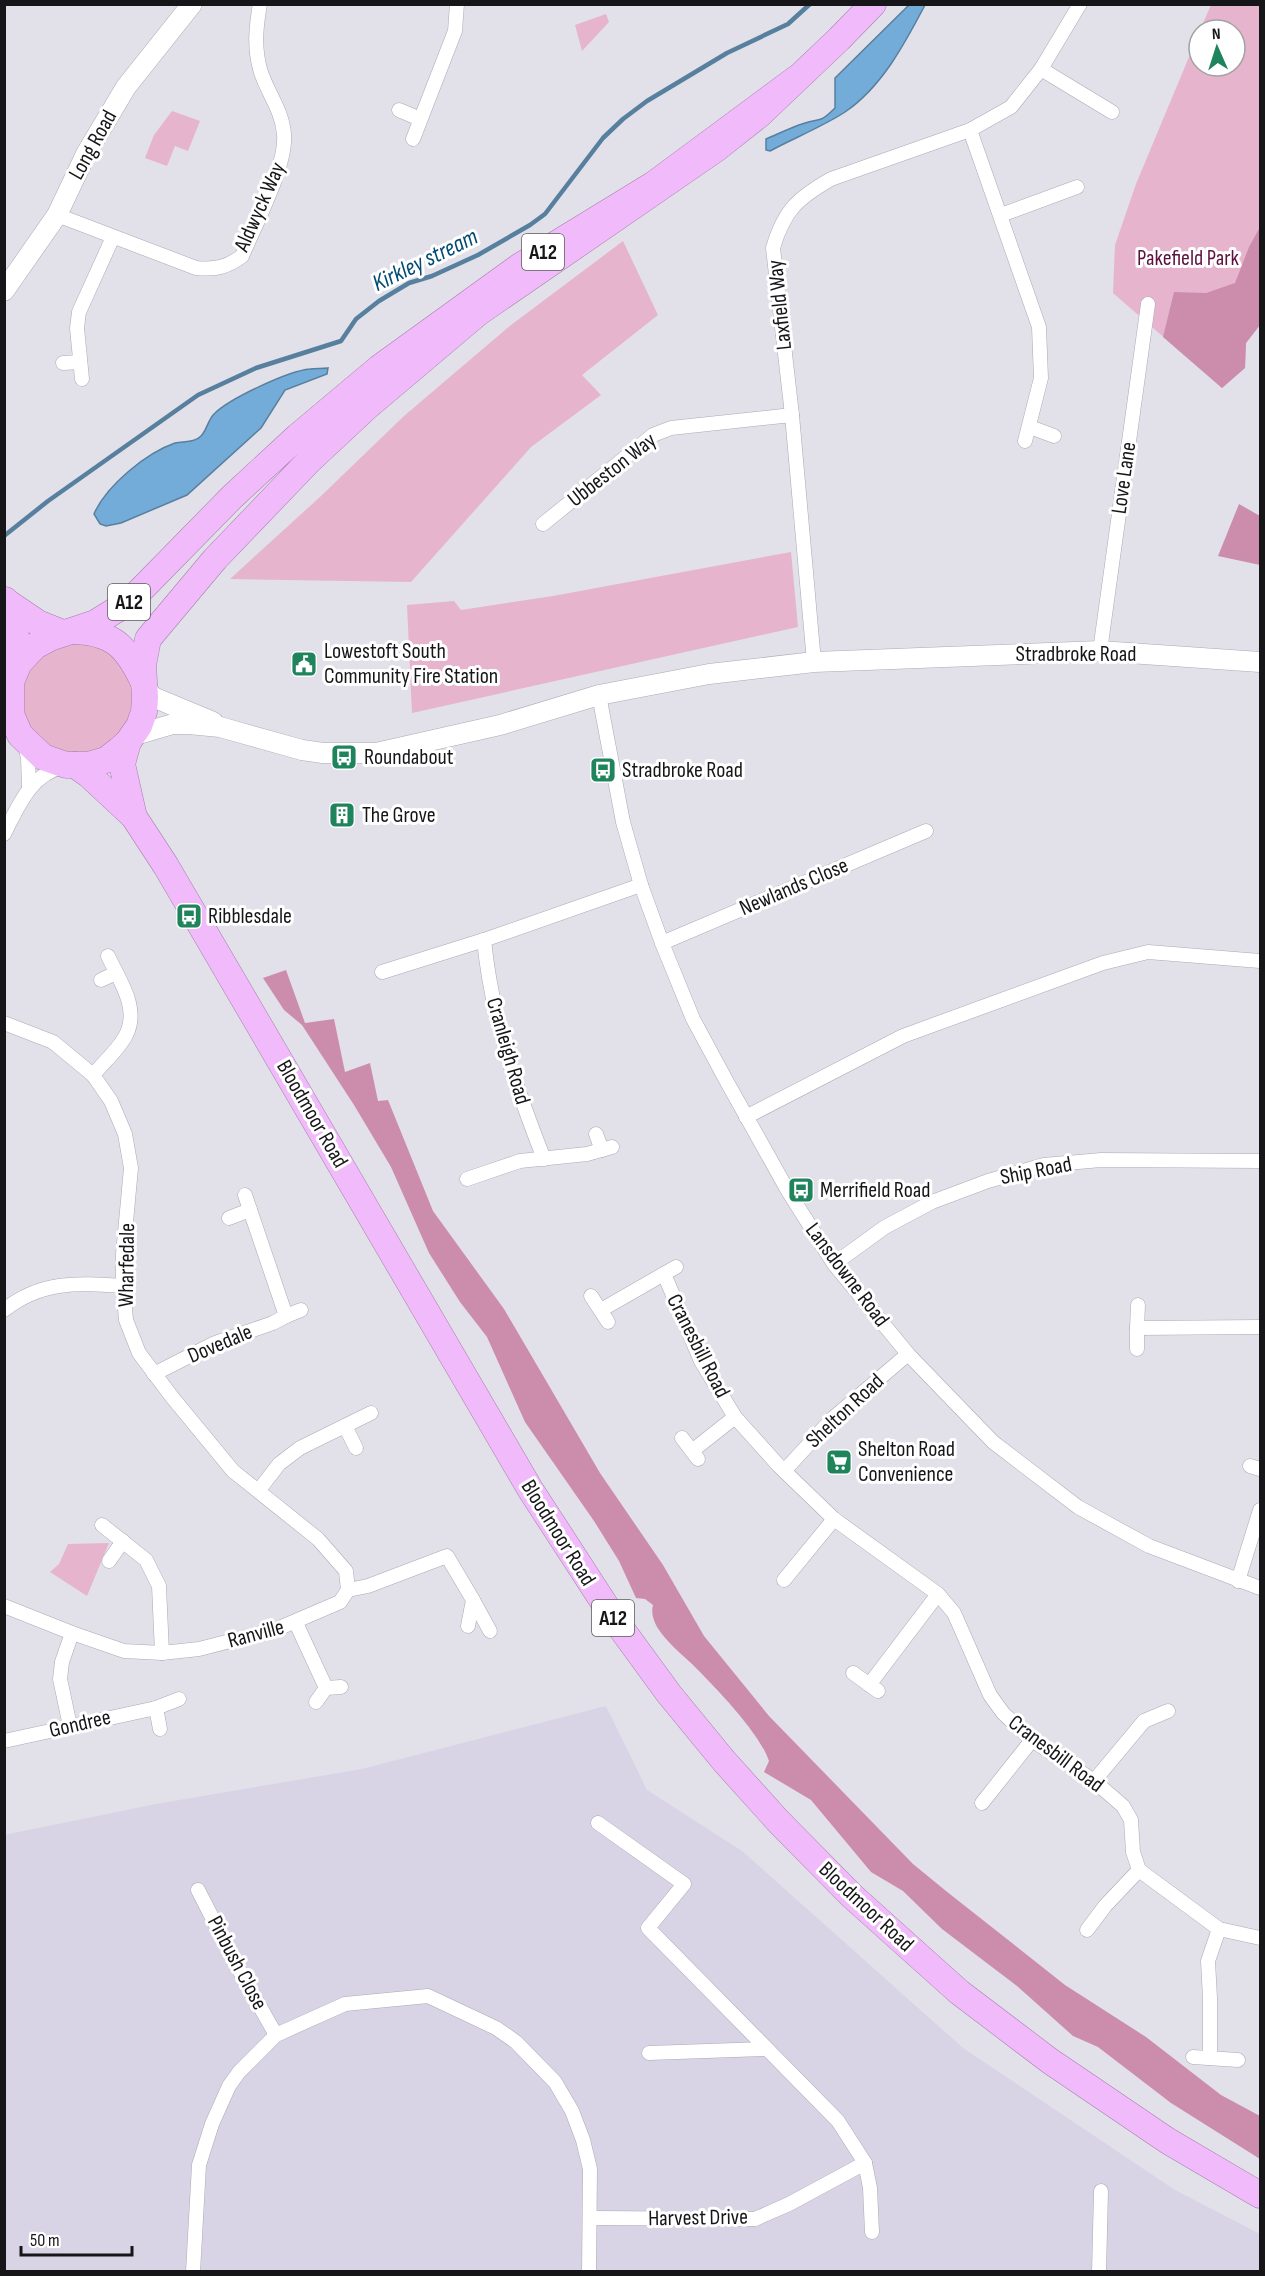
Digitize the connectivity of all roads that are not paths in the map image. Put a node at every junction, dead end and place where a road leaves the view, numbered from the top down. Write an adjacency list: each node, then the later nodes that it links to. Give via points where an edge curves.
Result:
1 (192, 4): 14 (main road, Long Road, via 126,87 86,154)
2 (260, 4): 16 (street, Aldwyck Way, via 255,39 260,70 278,108 284,133 283,158 242,256 229,266 196,268)
3 (457, 4): 10 (street, via 455,31)
4 (873, 4): 7 (highway, A12)
5 (1080, 4): 6 (street, Laxfield Way)
6 (1041, 69): 9 (street); 11 (street, Laxfield Way, via 1011,107)
7 (797, 78): 28 (highway, A12, via 654,184 520,266 379,368 232,497 129,602 94,623); 33 (highway, A12, via 716,149 478,313 368,406 301,469 177,602 148,639)
8 (399, 110): 10 (street)
9 (1112, 112)
10 (420, 119): 12 (street)
11 (970, 130): 15 (street); 22 (street, Laxfield Way, via 831,179 810,191 779,225 773,248)
12 (413, 139)
13 (1077, 187): 15 (street)
14 (57, 215): 16 (street, Aldwyck Way); 17 (main road, Long Road)
15 (1001, 215): 23 (street, via 1039,327 1041,378)
16 (113, 237): 19 (street, via 79,312)
17 (4, 291)
18 (1148, 304): 29 (street, Love Lane)
19 (80, 362): 20 (street); 21 (street)
20 (63, 363)
21 (82, 379)
22 (792, 415): 26 (street, Ubbeston Way, via 671,428 652,435); 30 (street, Laxfield Way)
23 (1030, 427): 24 (street); 25 (street)
24 (1054, 436)
25 (1025, 441)
26 (543, 524)
27 (5, 600): 28 (highway, via 38,623); 32 (highway, via 18,638)
28 (68, 632): 32 (highway, via 35,646); 33 (highway, via 92,632 120,645)
29 (1100, 651): 30 (main road, Stradbroke Road); 31 (main road, Stradbroke Road)
30 (813, 662): 34 (main road, Stradbroke Road, via 709,674)
31 (1260, 662)
32 (14, 671): 36 (highway, via 11,714)
33 (143, 683): 35 (main road, Stradbroke Road, via 153,697); 37 (highway, via 144,712)
34 (599, 695): 35 (main road, Stradbroke Road, via 500,725 376,753 302,750); 43 (street, Lansdowne Road, via 623,822)
35 (220, 727): 37 (main road, Stradbroke Road, via 173,724)
36 (24, 739): 38 (highway, via 43,757); 39 (street)
37 (130, 739): 38 (highway, via 106,760); 40 (highway, A12, via 122,764)
38 (71, 765): 39 (street, via 50,771); 40 (highway, A12, via 89,774)
39 (29, 787): 42 (street)
40 (134, 817): 128 (highway, Bloodmoor Road / A12, via 231,974 530,1489 615,1620 669,1694 778,1821 844,1888 959,1992 1138,2121)
41 (926, 831): 45 (street, Newlands Close)
42 (4, 834)
43 (640, 885): 44 (street); 45 (street, Lansdowne Road)
44 (484, 940): 49 (street); 57 (street, Cranleigh Road, via 495,1013 514,1081)
45 (662, 943): 55 (street, Lansdowne Road, via 693,1019)
46 (392, 953): 49 (street)
47 (108, 956): 51 (street)
48 (1260, 961): 55 (street, via 1148,952 1103,963 903,1035)
49 (396, 968): 50 (street)
50 (382, 972)
51 (116, 973): 52 (street); 54 (street, via 130,1004 131,1019 126,1036)
52 (101, 980)
53 (4, 1023): 54 (street, Wharfedale, via 53,1042)
54 (93, 1075): 66 (street, Wharfedale, via 111,1101 125,1134 131,1168)
55 (746, 1117): 63 (street, Lansdowne Road)
56 (596, 1134): 57 (street, via 607,1148)
57 (544, 1159): 59 (street, via 520,1161)
58 (1260, 1161): 63 (street, Ship Road, via 1101,1160 1044,1165 932,1202 885,1227)
59 (472, 1181)
60 (245, 1195): 61 (street)
61 (250, 1210): 62 (street); 71 (street)
62 (229, 1218)
63 (834, 1264): 75 (street, Lansdowne Road)
64 (676, 1267): 65 (street, Cranesbill Road)
65 (663, 1274): 67 (street, Cranesbill Road, via 605,1316); 78 (street, Cranesbill Road, via 701,1361)
66 (123, 1286): 69 (street, via 70,1283 40,1290); 76 (street, Wharfedale, via 126,1320 139,1353)
67 (591, 1296)
68 (1138, 1305): 73 (street)
69 (4, 1310)
70 (301, 1310): 71 (street, Dovedale)
71 (286, 1316): 76 (street, Dovedale, via 215,1343)
72 (1260, 1327): 73 (street)
73 (1137, 1328): 74 (street)
74 (1137, 1349)
75 (908, 1354): 82 (street, Shelton Road, via 832,1419); 90 (street, Lansdowne Road, via 993,1442 1078,1507 1149,1546)
76 (154, 1374): 83 (street, Wharfedale, via 233,1471)
77 (371, 1413): 79 (street)
78 (735, 1417): 80 (street, Cranesbill Road, via 695,1455); 82 (street, Cranesbill Road)
79 (345, 1426): 81 (street); 83 (street, via 300,1448 279,1464)
80 (682, 1438)
81 (357, 1448)
82 (785, 1470): 85 (street, Cranesbill Road)
83 (259, 1490): 92 (street, Wharfedale, via 318,1539 346,1571)
84 (1260, 1510): 90 (street)
85 (834, 1519): 89 (street); 93 (street, Cranesbill Road)
86 (102, 1525): 87 (street)
87 (123, 1540): 88 (street); 100 (street, via 146,1560 159,1586)
88 (109, 1561)
89 (784, 1580)
90 (1238, 1581): 91 (street, Lansdowne Road)
91 (1260, 1588)
92 (348, 1590): 94 (street, Ranville, via 447,1556); 96 (street, Ranville, via 340,1602)
93 (938, 1594): 101 (street, via 873,1688); 110 (street, Cranesbill Road, via 954,1613 990,1695)
94 (473, 1600): 97 (street); 98 (street, Ranville)
95 (4, 1606): 99 (street, Ranville)
96 (296, 1623): 100 (street, Ranville, via 200,1649); 103 (street)
97 (468, 1626)
98 (490, 1631)
99 (72, 1633): 100 (street, Ranville, via 124,1651); 108 (street, via 60,1679)
100 (162, 1653)
101 (853, 1673)
102 (341, 1687): 103 (street)
103 (326, 1688): 105 (street)
104 (179, 1699): 106 (street, Gondree)
105 (316, 1702)
106 (156, 1708): 108 (street, Gondree); 109 (street)
107 (1168, 1711): 112 (street, via 1144,1721)
108 (70, 1726): 111 (street, Gondree)
109 (160, 1729)
110 (1032, 1740): 112 (street, Cranesbill Road); 113 (street)
111 (4, 1741)
112 (1094, 1781): 115 (street, Cranesbill Road, via 1123,1806 1131,1820 1133,1852)
113 (982, 1803)
114 (598, 1823): 121 (street, via 684,1884 648,1928)
115 (1139, 1870): 117 (street); 118 (street)
116 (198, 1890): 120 (street, Pinbush Close)
117 (1220, 1929): 119 (street); 124 (street, via 1208,1961)
118 (1087, 1930)
119 (1260, 1938)
120 (276, 2035): 129 (street, via 345,2004 428,1996 496,2028 516,2042 555,2082 572,2111 590,2169); 131 (street, via 239,2072 212,2124 199,2165)
121 (767, 2049): 122 (street); 126 (street, via 838,2121)
122 (649, 2054)
123 (1192, 2057): 124 (street)
124 (1210, 2058): 125 (street)
125 (1238, 2060)
126 (865, 2163): 129 (street, Harvest Drive, via 755,2219); 130 (street)
127 (1101, 2191): 133 (street)
128 (1260, 2195)
129 (590, 2218): 132 (street)
130 (872, 2232)
131 (193, 2271)
132 (589, 2271)
133 (1099, 2271)

